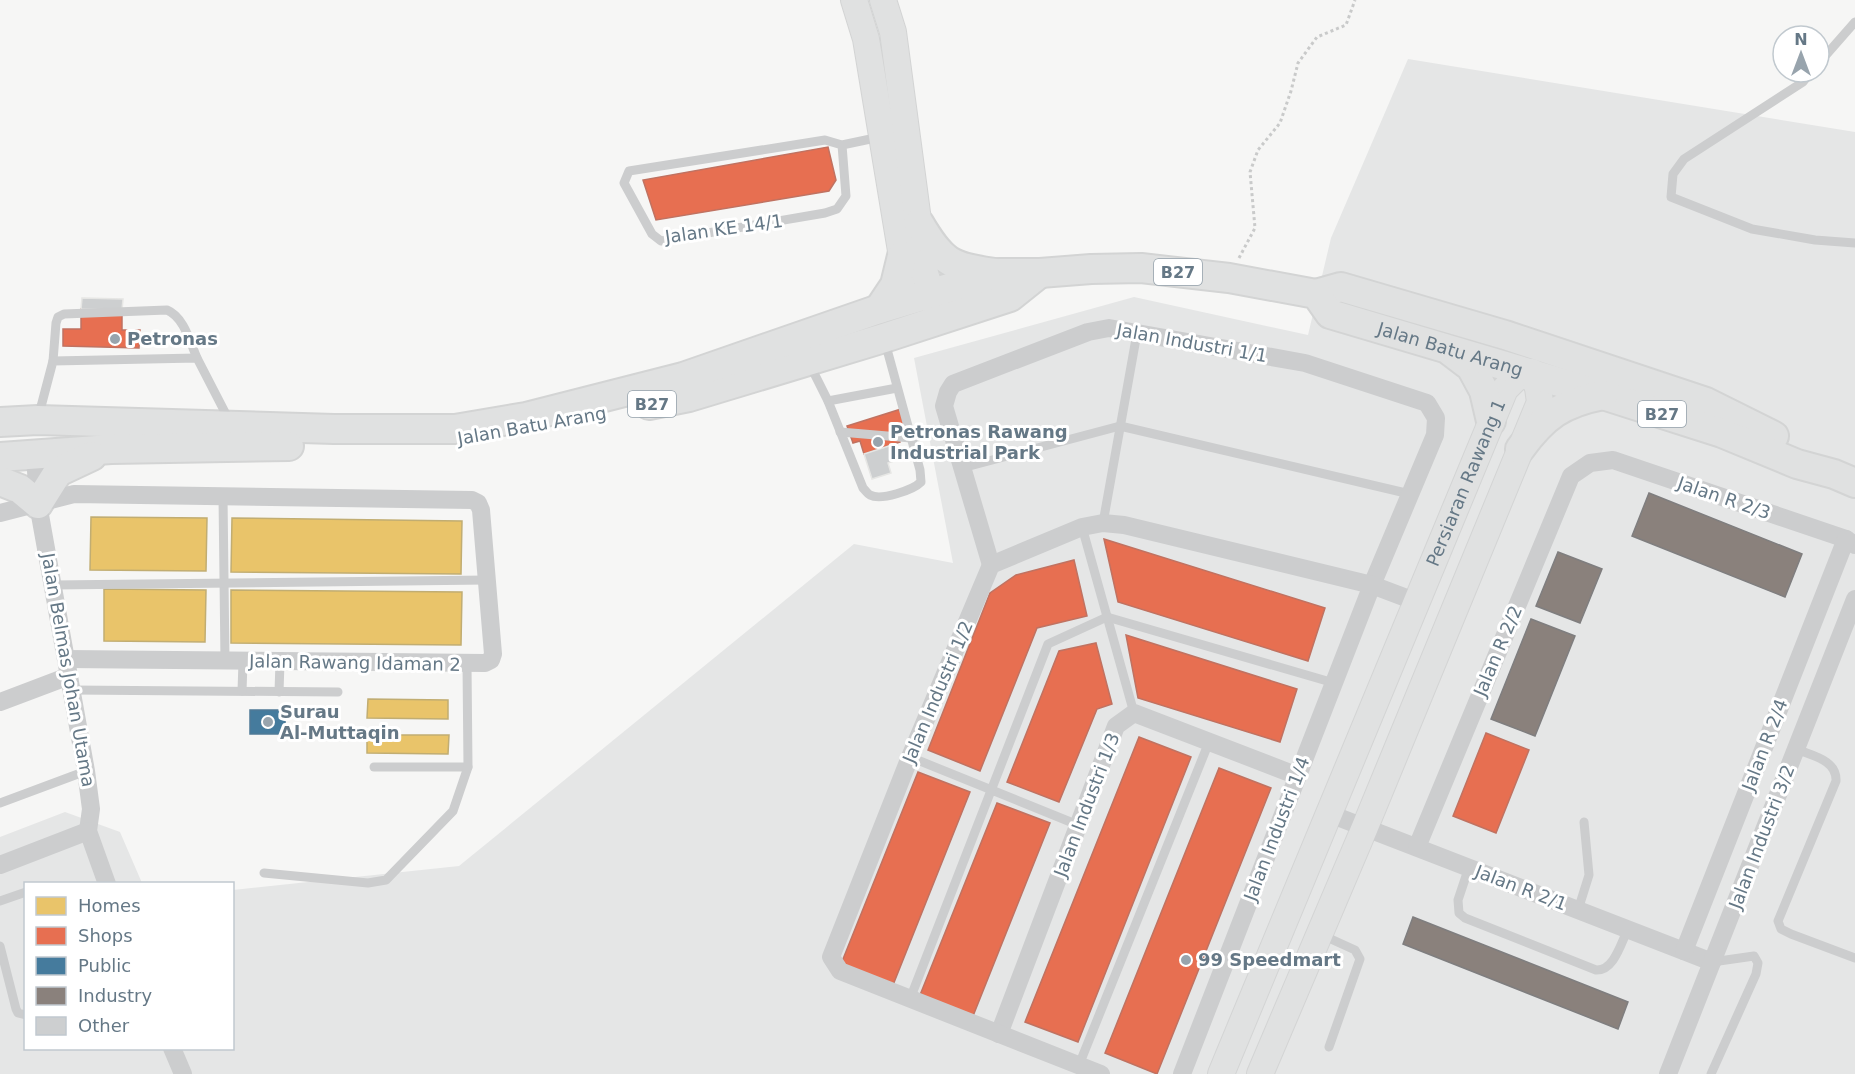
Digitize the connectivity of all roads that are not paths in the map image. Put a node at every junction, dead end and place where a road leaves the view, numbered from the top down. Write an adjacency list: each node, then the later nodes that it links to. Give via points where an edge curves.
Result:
1 (854, 0): 6 (street, via 866,39)
2 (883, 0): 8 (street, via 893,32)
3 (1855, 22): 4 (lane)
4 (1831, 49)
5 (1800, 84): 9 (lane, via 1684,159 1673,174 1671,198 1752,229)
6 (882, 136): 7 (lane, Jalan KE 14/1); 10 (street)
7 (842, 145): 7 (lane, Jalan KE 14/1, via 846,196 837,209 813,215 661,241 652,234 624,183 629,171 825,140)
8 (919, 223): 11 (main road, via 934,248 947,260 964,269); 14 (street, via 925,273)
9 (1855, 243)
10 (902, 256): 14 (street); 15 (main road, via 895,285)
11 (999, 273): 12 (main road, Jalan Batu Arang / B27); 14 (main road, Jalan Batu Arang / B27)
12 (1040, 273): 13 (main road, Jalan Batu Arang / B27, via 1140,268); 16 (main road, Jalan Batu Arang / B27, via 1010,297)
13 (1316, 294): 18 (main road, via 1341,287); 20 (main road, Jalan Batu Arang / B27, via 1330,314)
14 (922, 296): 15 (main road, Jalan Batu Arang / B27); 16 (street)
15 (879, 309): 32 (main road, Jalan Batu Arang / B27, via 683,377 526,417 455,429)
16 (930, 323): 19 (main road, Jalan Batu Arang / B27)
17 (1137, 333): 33 (lane); 34 (street, Jalan Industri 1/1, via 1109,328 1088,332 953,384 944,406); 46 (street, Jalan Industri 1/1, via 1305,363 1428,403 1436,418 1435,435)
18 (1505, 335): 22 (main road); 25 (main road, via 1524,352)
19 (884, 338): 23 (main road, Jalan Batu Arang / B27); 26 (lane)
20 (1447, 349): 25 (main road, Jalan Batu Arang / B27); 30 (main road, via 1471,367 1484,391)
21 (197, 358): 24 (lane); 24 (lane, via 180,320 167,310 64,314 56,323); 32 (lane)
22 (1574, 358): 25 (main road); 44 (main road, via 1706,402 1803,450)
23 (807, 360): 28 (lane); 38 (main road, Jalan Batu Arang / B27, via 689,397 459,440)
24 (54, 361): 29 (lane)
25 (1532, 372): 27 (main road, Jalan Batu Arang / B27); 30 (street, Persiaran Rawang 1, via 1516,378 1505,389); 39 (street, Persiaran Rawang 1, via 1540,402)
26 (897, 388): 28 (lane); 36 (lane)
27 (1602, 395): 39 (main road, via 1579,400 1553,413 1537,426); 44 (main road, Jalan Batu Arang / B27)
28 (828, 401): 35 (lane)
29 (38, 420): 31 (main road, Jalan Batu Arang / B27); 32 (main road, Jalan Batu Arang / B27)
30 (1491, 421): 59 (street, Persiaran Rawang 1)
31 (0, 422)
32 (233, 426)
33 (1120, 426): 43 (lane); 46 (lane); 50 (lane)
34 (951, 430): 36 (lane); 43 (street, Jalan Industri 1/1)
35 (840, 432): 36 (lane); 36 (lane, via 864,488 871,496 880,498 915,488 921,482)
36 (911, 438)
37 (0, 440): 40 (main road, via 22,445)
38 (111, 449): 40 (main road, Jalan Batu Arang / B27); 48 (main road, via 58,472)
39 (1520, 449): 83 (street, Persiaran Rawang 1)
40 (35, 454): 41 (main road, Jalan Batu Arang / B27); 48 (street, Jalan Belmas Johan Utama)
41 (0, 457)
42 (1590, 462): 52 (street, Jalan R 2/3, via 1613,460); 85 (street, Jalan R 2/2, via 1571,476)
43 (962, 468): 53 (street, Jalan Industri 1/1)
44 (1845, 478)
45 (0, 481): 48 (main road, via 20,489)
46 (1410, 494): 57 (street, Jalan Industri 1/1)
47 (223, 496): 48 (street, via 74,494); 54 (street, Jalan Rawang Idaman 2, via 472,500 481,510); 55 (lane)
48 (38, 504): 49 (street); 56 (street, Jalan Belmas Johan Utama)
49 (0, 513)
50 (1103, 522): 51 (street); 57 (street)
51 (1082, 527): 53 (street); 60 (lane)
52 (1850, 542): 96 (street, Jalan R 2/4)
53 (991, 565): 73 (street, Jalan Industri 1/2)
54 (487, 580): 55 (lane); 63 (street, Jalan Rawang Idaman 2, via 493,654 485,663)
55 (224, 583): 56 (lane); 61 (lane)
56 (53, 585): 64 (street, Jalan Belmas Johan Utama)
57 (1372, 585): 59 (street); 65 (street, Jalan Industri 1/4)
58 (1855, 599): 72 (street, Jalan Industri 3/2)
59 (1417, 602): 80 (street, Persiaran Rawang 1)
60 (1107, 617): 65 (lane); 70 (lane); 78 (lane, via 1048,644)
61 (234, 662): 62 (street, Jalan Rawang Idaman 2); 64 (street, Jalan Rawang Idaman 2); 66 (lane)
62 (280, 662): 63 (street, Jalan Rawang Idaman 2); 67 (lane)
63 (467, 664): 75 (lane)
64 (69, 675): 66 (lane); 69 (street); 76 (street, Jalan Belmas Johan Utama)
65 (1334, 683): 77 (street, Jalan Industri 1/4)
66 (242, 691): 67 (lane)
67 (279, 692): 68 (lane)
68 (338, 692)
69 (0, 702)
70 (1134, 713): 71 (street, Jalan Industri 1/3); 82 (street, Jalan Industri 1/3, via 1116,726)
71 (1209, 742): 77 (street, Jalan Industri 1/3); 104 (lane)
72 (1796, 748): 97 (lane, via 1831,764 1836,781 1778,921 1781,929 1791,934); 98 (street, Jalan Industri 3/2)
73 (910, 757): 78 (lane); 99 (street, Jalan Industri 1/2, via 831,957 840,971)
74 (374, 766): 75 (lane)
75 (468, 766): 88 (lane, via 453,811 386,880 368,884)
76 (86, 771): 79 (lane); 84 (street, Jalan Belmas Johan Utama, via 91,809)
77 (1298, 776): 107 (street, Jalan Industri 1/4)
78 (990, 789): 82 (lane); 99 (lane)
79 (0, 803)
80 (1330, 814): 83 (street, Jalan R 2/1); 108 (street, Persiaran Rawang 1)
81 (1584, 822): 92 (lane, via 1589,875)
82 (1078, 825): 101 (street, Jalan Industri 1/3)
83 (1365, 827): 85 (street, Jalan R 2/1); 94 (street, Persiaran Rawang 1)
84 (88, 831): 86 (street); 89 (street, Jalan Belmas Johan Utama)
85 (1417, 847): 87 (street, Jalan R 2/1)
86 (0, 865)
87 (1469, 867): 92 (street, Jalan R 2/1); 93 (lane, via 1458,900 1459,913 1465,918 1596,970 1609,967)
88 (264, 873)
89 (106, 882)
90 (24, 893): 91 (lane)
91 (0, 901)
92 (1578, 910): 93 (street, Jalan R 2/1)
93 (1628, 929): 96 (street, Jalan R 2/1)
94 (1320, 934): 102 (lane, via 1355,950 1360,959); 109 (street, Persiaran Rawang 1)
95 (0, 946): 100 (lane, via 16,1008)
96 (1684, 951): 98 (street, Jalan R 2/1)
97 (1855, 958)
98 (1712, 962): 110 (street, Jalan Industri 3/2); 111 (lane, via 1754,956 1758,963)
99 (910, 999): 101 (street, Jalan Industri 1/2)
100 (24, 1014)
101 (999, 1034): 104 (street, Jalan Industri 1/2)
102 (1329, 1047)
103 (173, 1050): 105 (street)
104 (1079, 1065): 106 (street, Jalan Industri 1/2)
105 (183, 1074)
106 (1101, 1074)
107 (1182, 1074)
108 (1221, 1074)
109 (1260, 1074)
110 (1668, 1074)
111 (1711, 1074)

